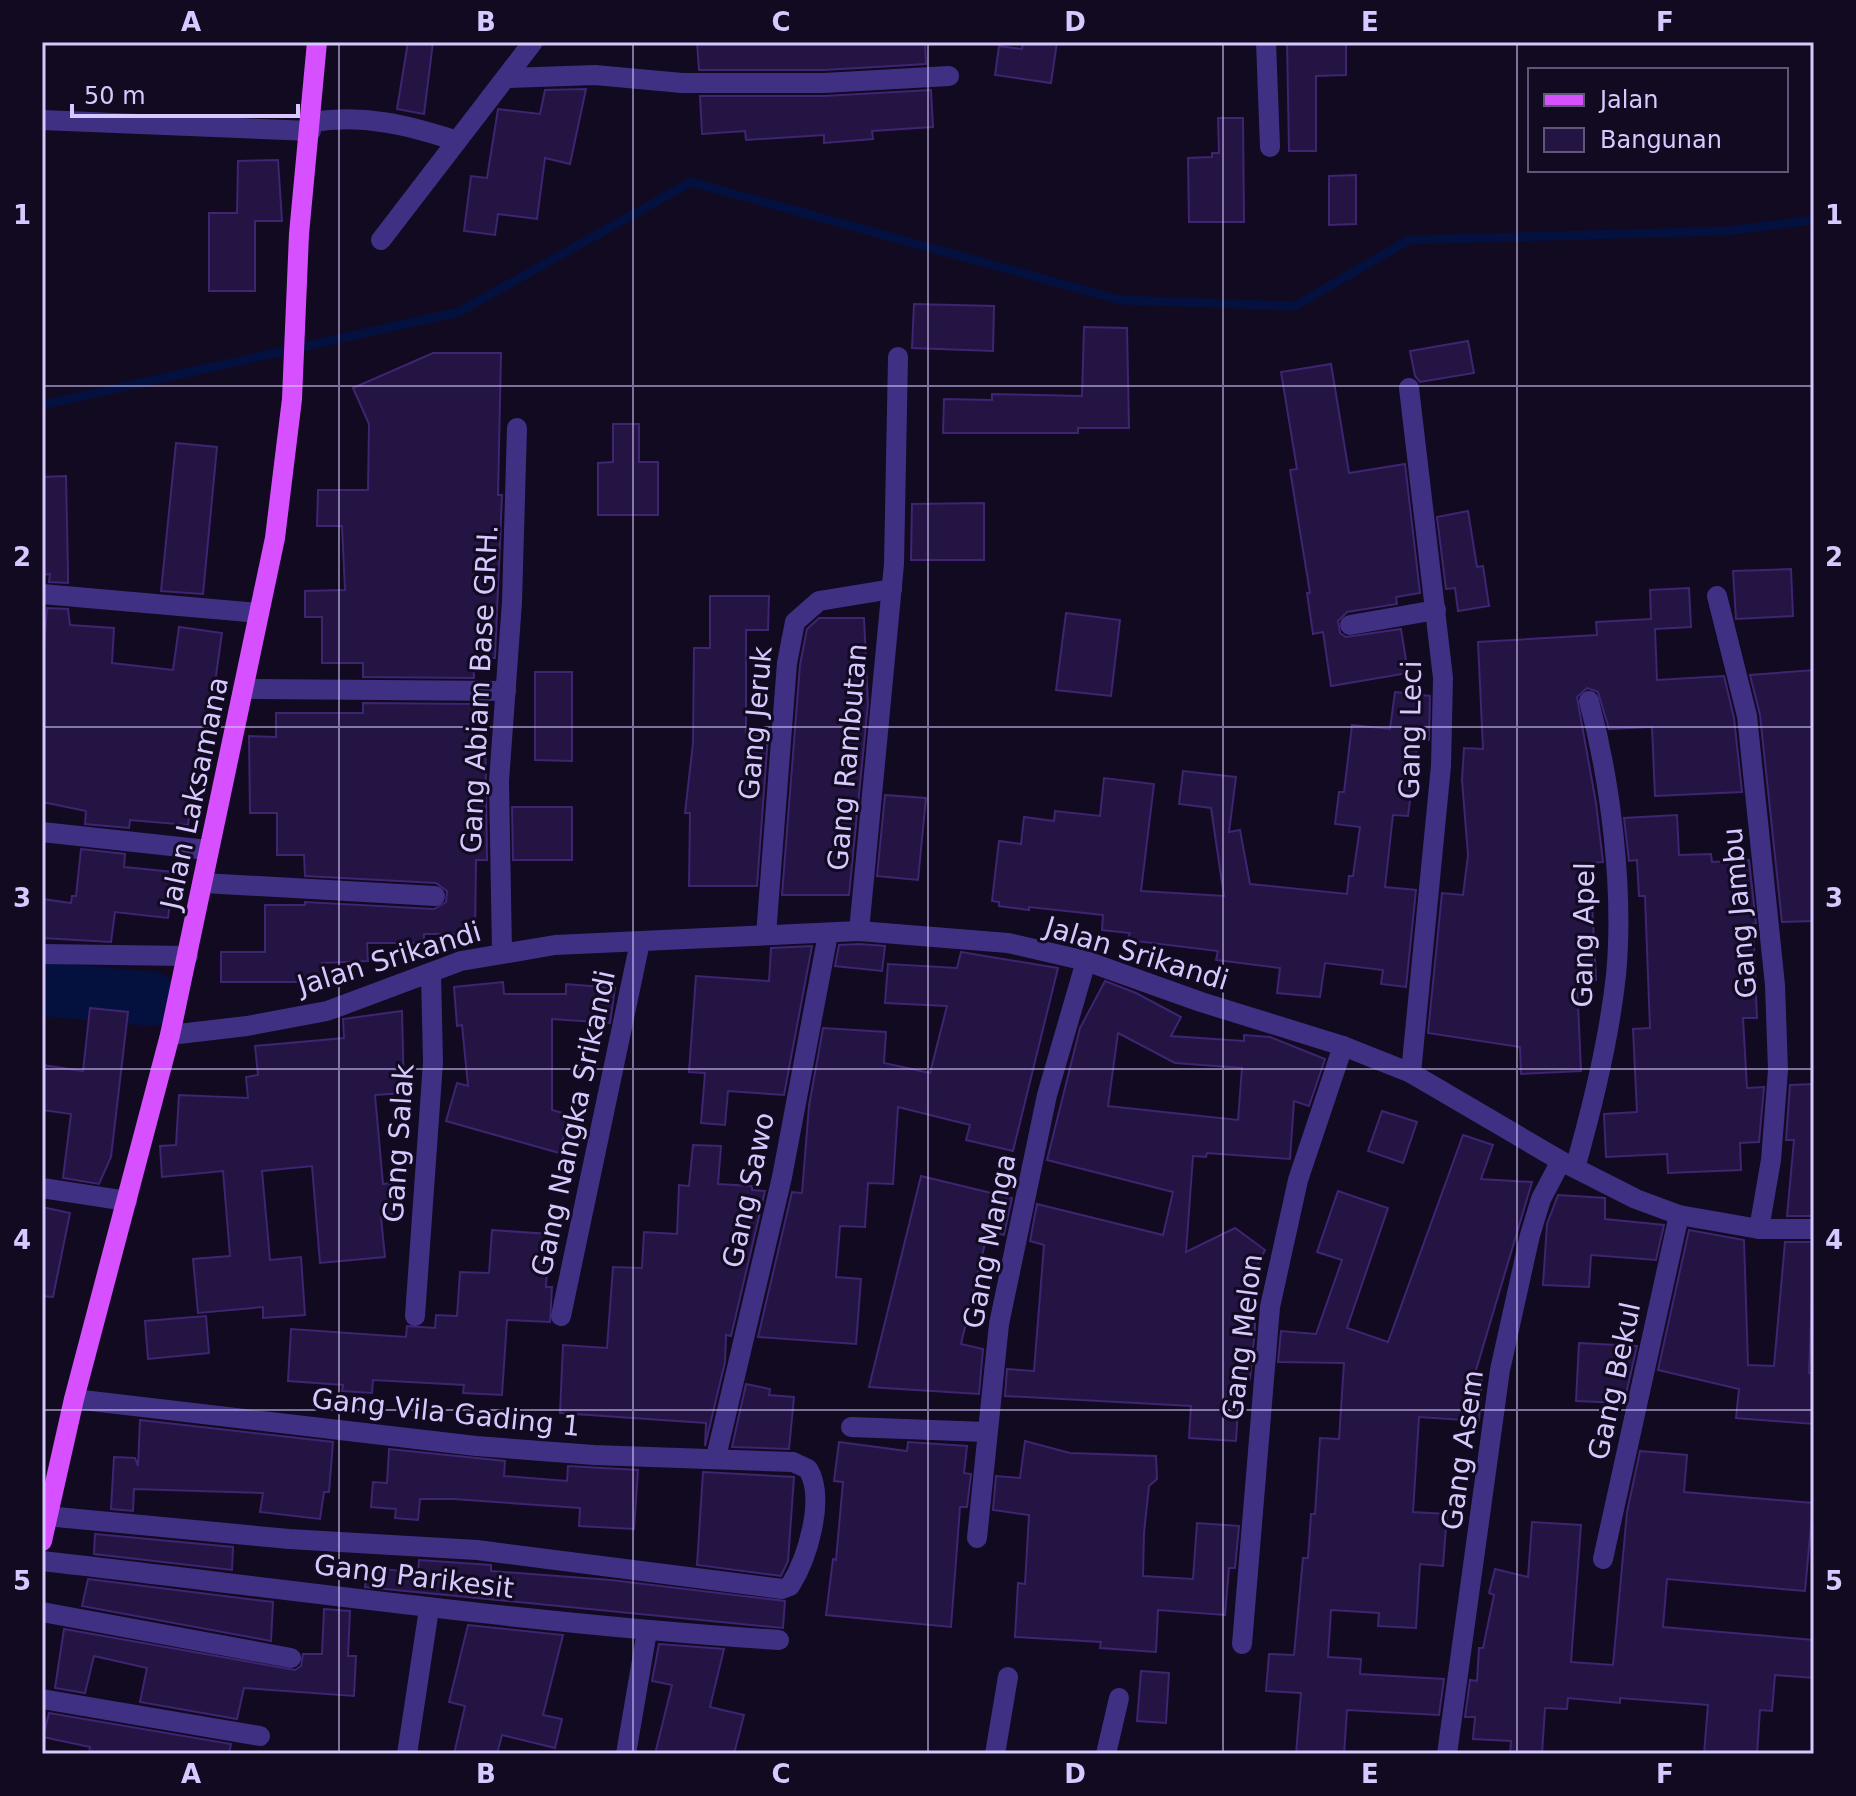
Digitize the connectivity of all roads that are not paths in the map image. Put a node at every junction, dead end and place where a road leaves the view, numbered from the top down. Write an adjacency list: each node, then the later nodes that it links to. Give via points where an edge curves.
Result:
1 (317, 42): 7 (main road, Jalan Laksamana)
2 (533, 42): 5 (street)
3 (1266, 42): 9 (street)
4 (949, 76): 5 (street, via 824,83 682,83 595,75)
5 (508, 78): 8 (street)
6 (42, 120): 7 (street)
7 (311, 126): 8 (street, via 336,118 384,120); 18 (main road, Jalan Laksamana, via 299,234 292,399 275,538)
8 (457, 141): 10 (street)
9 (1270, 147)
10 (381, 240)
11 (898, 357): 14 (street, Gang Rambutan)
12 (1409, 388): 17 (street, Gang Leci)
13 (517, 428): 21 (street, Gang Abiam Base GRH.)
14 (892, 589): 27 (street, Gang Rambutan); 29 (street, Gang Jeruk, via 819,601 795,622 787,663)
15 (42, 594): 18 (street)
16 (1717, 596): 43 (street, Gang Jambu, via 1747,716 1775,985 1778,1070)
17 (1436, 610): 19 (street); 38 (street, Gang Leci, via 1442,670 1441,766)
18 (259, 613): 20 (main road, Jalan Laksamana)
19 (1350, 625)
20 (245, 689): 21 (street); 24 (main road, Jalan Laksamana)
21 (506, 691): 31 (street, Gang Abiam Base GRH., via 499,781)
22 (1589, 701): 39 (street, Gang Apel, via 1613,839 1616,973 1599,1077)
23 (42, 832): 24 (street)
24 (208, 850): 25 (main road, Jalan Laksamana)
25 (203, 883): 26 (street); 33 (main road, Jalan Laksamana)
26 (435, 896)
27 (859, 931): 28 (street, Jalan Srikandi); 34 (street, Jalan Srikandi, via 1008,943)
28 (828, 934): 29 (street, Jalan Srikandi); 50 (street, Gang Sawo, via 782,1177)
29 (766, 935): 30 (street, Jalan Srikandi)
30 (640, 942): 31 (street, Jalan Srikandi); 46 (street, Gang Nangka Srikandi)
31 (502, 952): 35 (street, Jalan Srikandi)
32 (42, 954): 33 (street)
33 (188, 956): 36 (main road, Jalan Laksamana)
34 (1086, 961): 37 (street, Jalan Srikandi); 49 (street, Gang Manga, via 1047,1095 1024,1201 999,1324)
35 (431, 974): 36 (street, Jalan Srikandi, via 327,1011); 45 (street, Gang Salak, via 433,1062)
36 (170, 1035): 41 (main road, Jalan Laksamana)
37 (1343, 1046): 38 (street, Jalan Srikandi); 60 (street, Gang Melon, via 1298,1180 1270,1307)
38 (1411, 1073): 39 (street, Jalan Srikandi)
39 (1568, 1164): 42 (street, Jalan Srikandi); 70 (street, Gang Asem, via 1541,1199 1500,1370)
40 (42, 1188): 41 (street)
41 (127, 1201): 47 (main road, Jalan Laksamana)
42 (1679, 1215): 43 (street, Jalan Srikandi); 54 (street, Gang Bekul)
43 (1759, 1229): 44 (street, Jalan Srikandi)
44 (1814, 1229)
45 (415, 1316)
46 (561, 1316)
47 (74, 1399): 50 (street, Gang Vila Gading 1, via 476,1446); 51 (main road, Jalan Laksamana)
48 (851, 1427): 49 (street)
49 (986, 1432): 52 (street, Gang Manga)
50 (716, 1457): 51 (street, Gang Vila Gading 1, via 793,1462 811,1473 809,1535 790,1586 477,1550)
51 (46, 1516): 53 (main road, Jalan Laksamana)
52 (977, 1538)
53 (42, 1541)
54 (1603, 1559)
55 (42, 1561): 56 (street, Gang Parikesit)
56 (429, 1609): 58 (street, Gang Parikesit); 66 (street)
57 (42, 1612): 61 (street)
58 (647, 1631): 59 (street, Gang Parikesit); 67 (street)
59 (779, 1640)
60 (1242, 1644)
61 (291, 1658)
62 (1008, 1677): 68 (street)
63 (1119, 1698): 69 (street)
64 (42, 1699): 65 (street)
65 (260, 1736)
66 (407, 1754)
67 (626, 1754)
68 (995, 1754)
69 (1106, 1754)
70 (1447, 1754)

